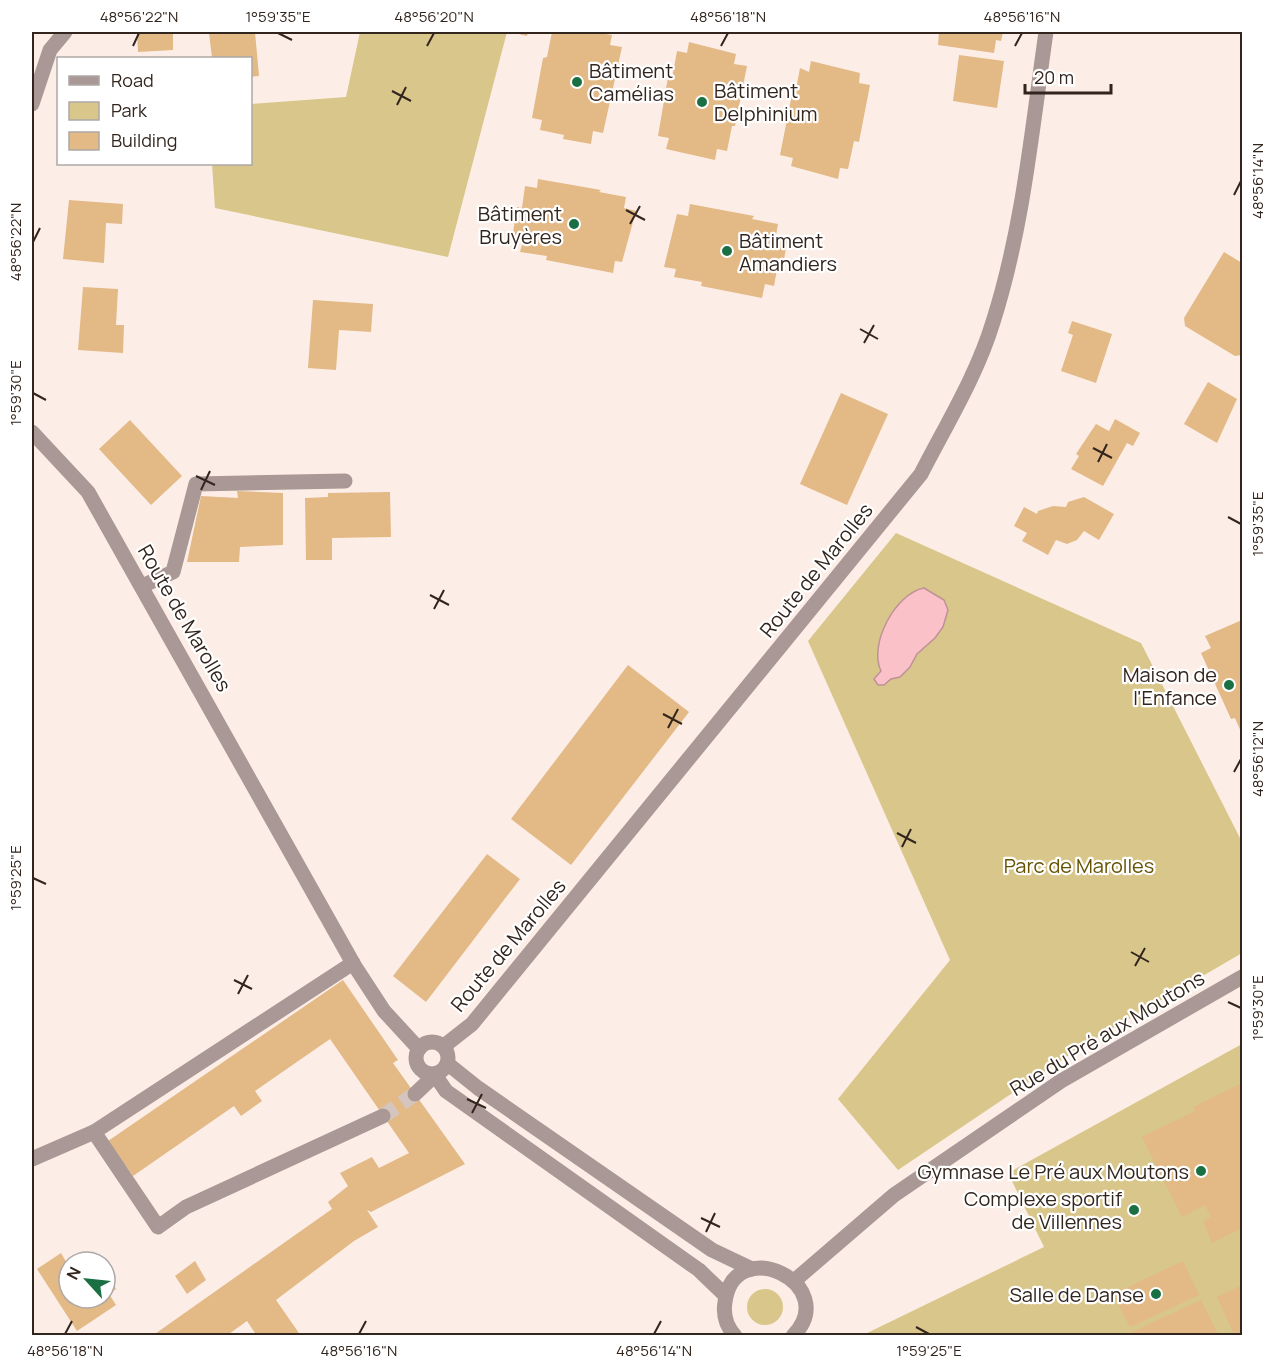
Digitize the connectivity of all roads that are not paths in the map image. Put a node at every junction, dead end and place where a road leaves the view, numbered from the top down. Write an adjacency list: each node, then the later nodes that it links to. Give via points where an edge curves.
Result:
1 (66, 32): 3 (street, via 50,50)
2 (1046, 32): 9 (street, Route de Marolles, via 1020,221 993,325 921,474 472,1024)
3 (32, 104)
4 (32, 432): 6 (street, Route de Marolles, via 88,492)
5 (345, 481): 6 (street, via 196,484 172,572)
6 (142, 586): 7 (street, Route de Marolles)
7 (353, 963): 10 (street, Route de Marolles, via 384,1011); 15 (street)
8 (1242, 977): 18 (street, Rue du Pré aux Moutons, via 1060,1081 894,1195)
9 (444, 1046): 10 (street, via 429,1042); 11 (street)
10 (419, 1049): 12 (street, via 419,1068 425,1074)
11 (448, 1064): 12 (street); 17 (street, via 712,1250)
12 (435, 1075): 13 (street); 19 (street, via 446,1091 699,1270)
13 (415, 1094)
14 (383, 1116): 15 (street, via 186,1207 158,1227)
15 (94, 1132): 16 (street)
16 (32, 1159)
17 (752, 1269): 18 (street, via 777,1269); 19 (street, via 740,1275)
18 (794, 1281): 21 (street, via 803,1295 805,1308 803,1320)
19 (726, 1295): 20 (street, via 725,1314)
20 (731, 1334)
21 (793, 1335)

